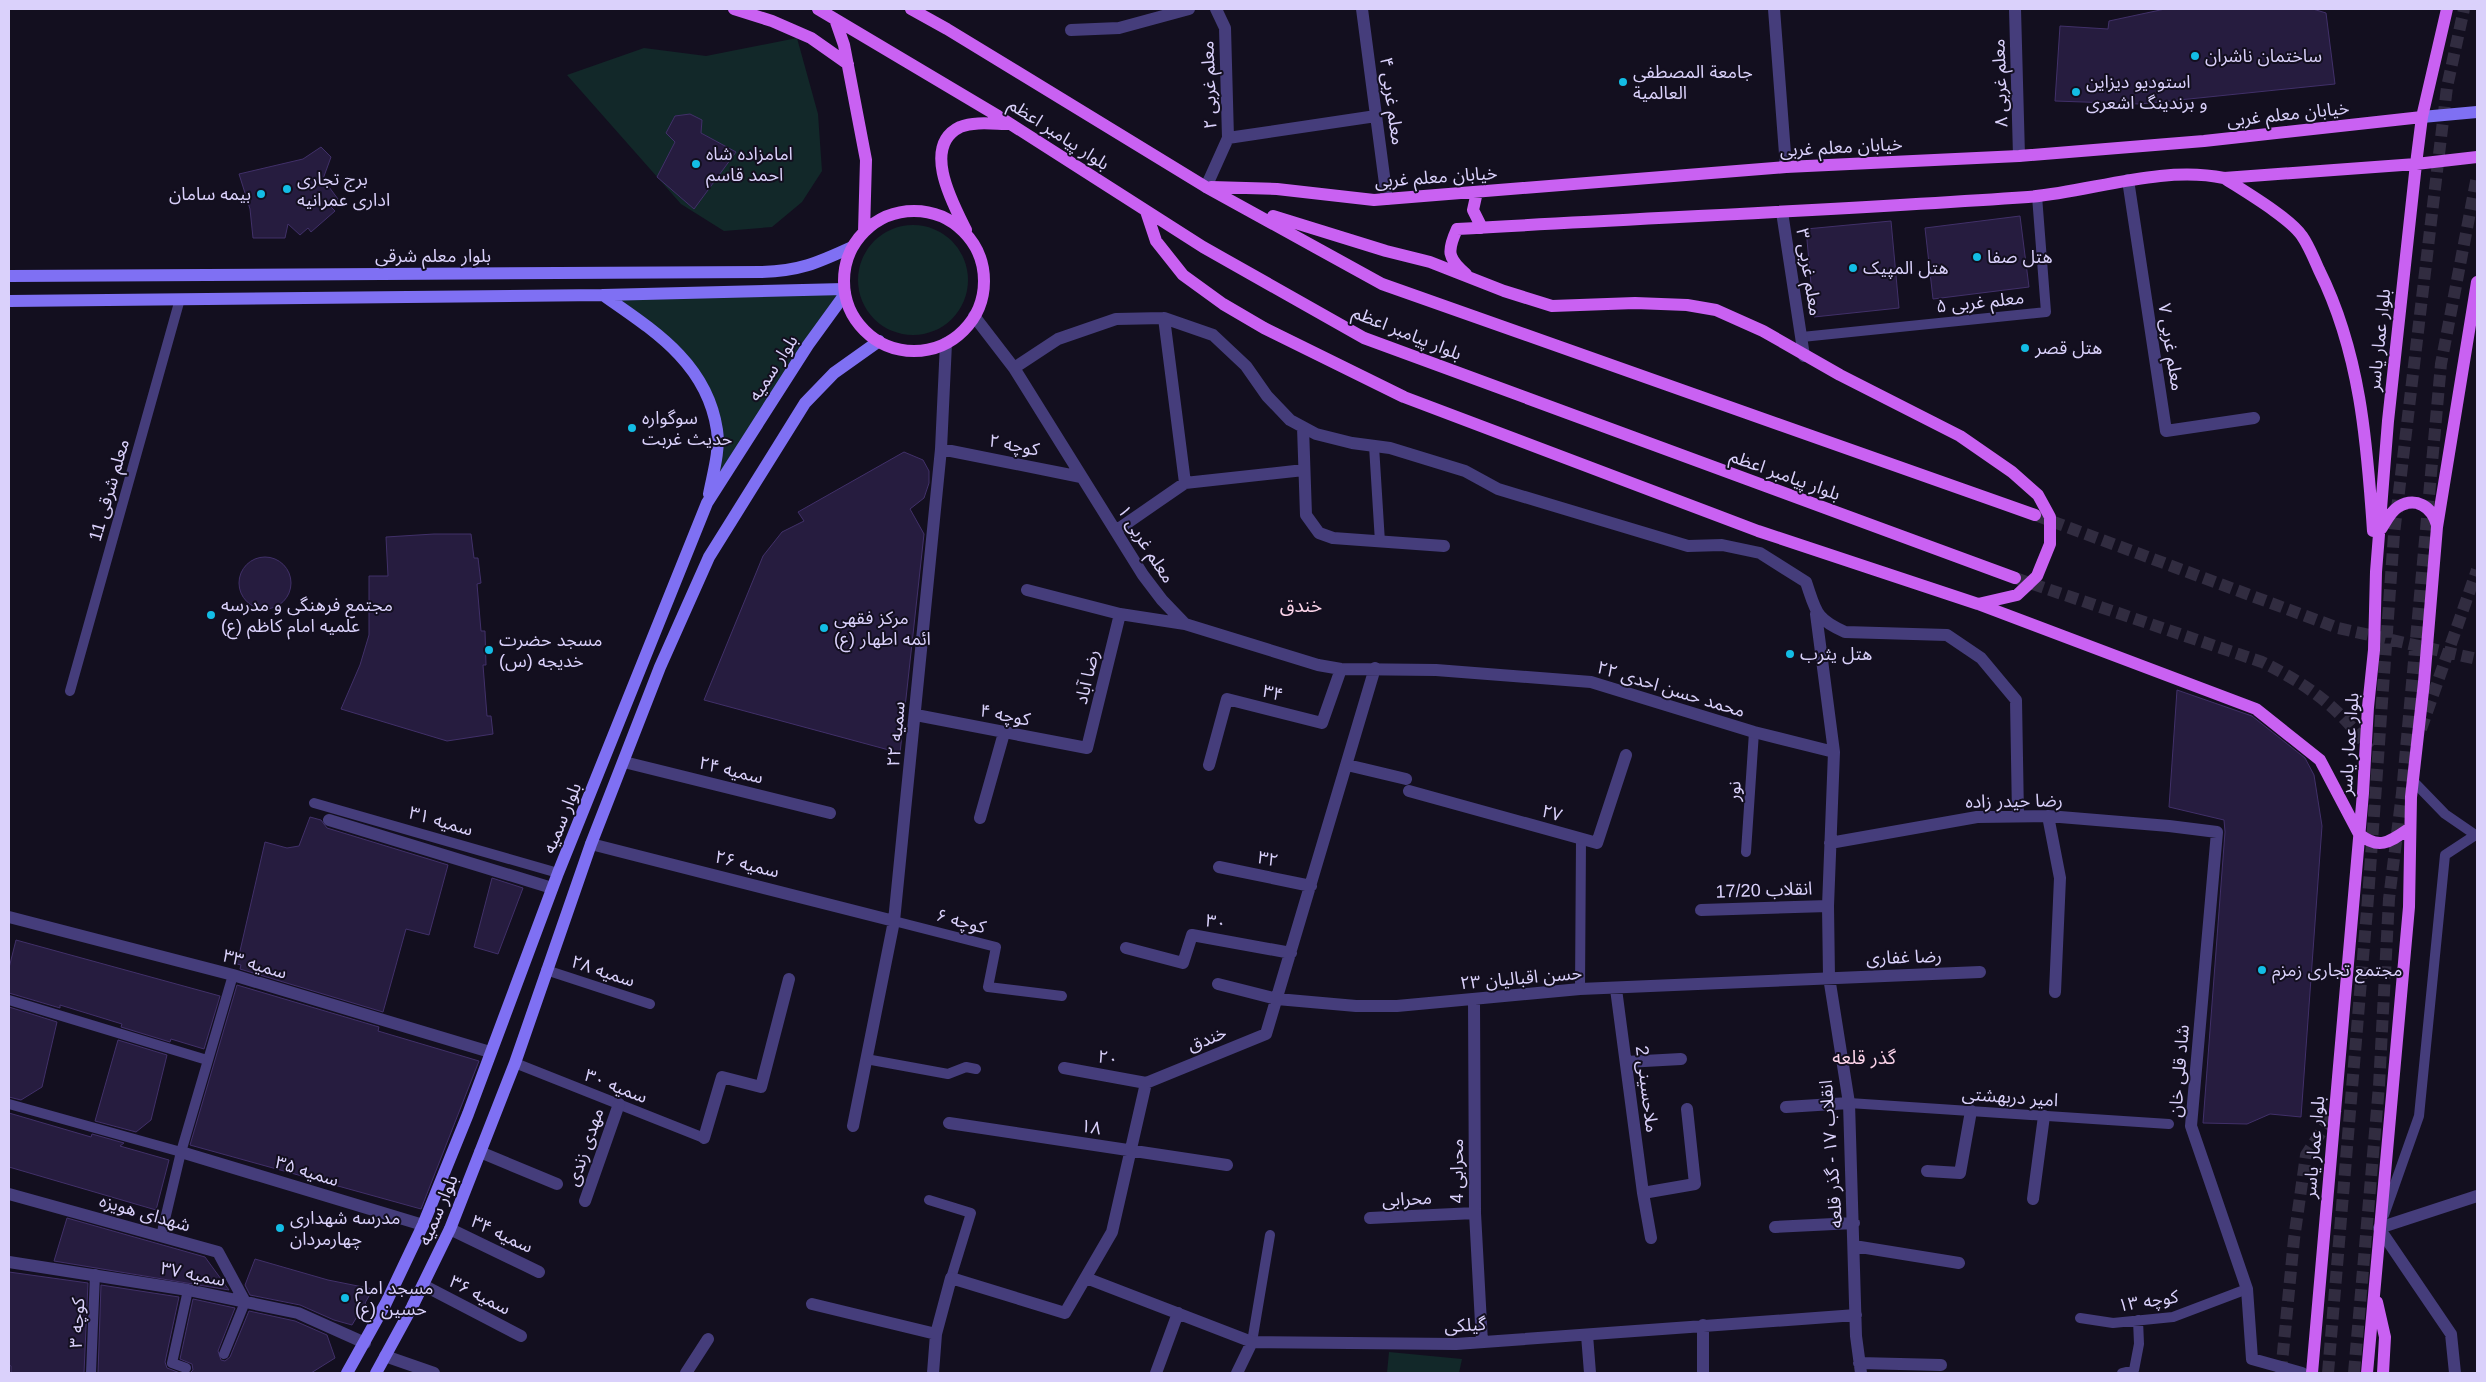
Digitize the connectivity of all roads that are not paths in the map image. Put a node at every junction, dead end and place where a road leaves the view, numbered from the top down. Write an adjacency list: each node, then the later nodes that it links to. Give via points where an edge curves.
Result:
1 (734, 9): 12 (main road, via 811,38)
2 (818, 9): 10 (main road, بلوار پیامبر اعظم)
3 (911, 9): 24 (main road, بلوار پیامبر اعظم)
4 (1189, 9): 11 (street, via 1118,28)
5 (1216, 9): 17 (street, معلم غربی ۲, via 1225,28)
6 (1362, 9): 14 (street, معلم غربی ۴)
7 (1774, 9): 21 (street)
8 (2015, 9): 18 (street, معلم غربی ۸)
9 (2447, 9): 15 (main road, بلوار عمار یاسر)
10 (835, 19): 12 (main road); 16 (main road, بلوار پیامبر اعظم)
11 (1071, 30)
12 (848, 64): 32 (main road, via 866,160)
13 (2477, 112): 15 (main road, خیابان معلم غربی)
14 (1376, 116): 17 (street); 27 (street, معلم غربی ۴)
15 (2422, 118): 18 (main road, خیابان معلم غربی); 20 (main road, بلوار عمار یاسر)
16 (1012, 124): 29 (main road, بلوار پیامبر اعظم); 33 (main road, via 977,124 960,128 946,141 940,159 949,196)
17 (1228, 138): 24 (street, معلم غربی ۲)
18 (2019, 156): 21 (main road, خیابان معلم غربی)
19 (2477, 157): 20 (main road)
20 (2416, 164): 22 (main road); 60 (main road, بلوار عمار یاسر, via 2388,421)
21 (1786, 167): 25 (main road, خیابان معلم غربی)
22 (2224, 178): 23 (main road, via 2206,174); 63 (main road, via 2275,212 2302,235 2330,292 2355,368 2367,439)
23 (2128, 180): 26 (main road); 49 (street, معلم غربی ۷, via 2166,431)
24 (1206, 187): 27 (main road, خیابان معلم غربی, via 1277,189); 28 (main road, بلوار پیامبر اعظم)
25 (1477, 192): 27 (main road, خیابان معلم غربی); 31 (main road, via 1473,210)
26 (2037, 196): 30 (main road); 44 (lane, معلم غربی ۵, via 2046,312)
27 (1387, 199)
28 (1248, 208): 35 (main road); 57 (main road, بلوار پیامبر اعظم, via 1382,284)
29 (1146, 211): 64 (main road, بلوار پیامبر اعظم, via 1203,248 1364,338); 66 (main road, via 1156,241 1182,275 1264,328 1404,398 1758,531)
30 (1782, 212): 31 (main road); 44 (street, معلم غربی ۳)
31 (1482, 228): 35 (main road, via 1457,229 1450,244 1450,256)
32 (864, 232): 33 (main road, via 898,212 918,210 937,214 955,223); 34 (main road)
33 (969, 237): 42 (main road, via 979,255 984,275 982,296)
34 (852, 247): 36 (main road, بلوار معلم شرقی, via 814,265 790,271 761,272); 38 (main road, via 845,268)
35 (1466, 274): 47 (main road, via 1504,292 1552,306 1687,305 1716,310 1763,331)
36 (9, 276)
37 (2477, 284): 58 (main road)
38 (845, 292): 39 (main road); 45 (main road, via 850,310 862,328); 56 (main road, بلوار سمیه, via 808,344)
39 (602, 295): 40 (main road); 56 (main road, via 661,336 682,355 697,377 709,401 717,430 716,460)
40 (180, 299): 41 (main road); 72 (lane, معلم شرقی 11)
41 (9, 301)
42 (974, 316): 46 (main road); 48 (street, معلم غربی ۱)
43 (1164, 318): 48 (street, via 1116,319 1058,339); 50 (street, via 1213,335 1246,366 1267,396 1290,420); 55 (street)
44 (1802, 337): 47 (street, معلم غربی ۳)
45 (878, 342): 46 (main road, via 901,350 924,350); 79 (main road, بلوار سمیه, via 834,374 805,403 709,556 660,667)
46 (946, 343): 52 (street, سمیه ۲۲)
47 (1804, 356): 66 (main road, via 1960,436 2012,472 2038,495 2050,517 2050,544 2037,576 2017,594)
48 (1014, 368): 54 (street, معلم غربی ۱)
49 (2254, 418)
50 (1303, 427): 51 (street, via 1316,434); 53 (street)
51 (1374, 446): 61 (lane); 68 (street, via 1465,471 1498,489 1688,546 1722,545 1760,553 1806,582)
52 (941, 448): 54 (street, کوچه ۲); 73 (street, سمیه ۲۲)
53 (1304, 470): 55 (street); 61 (street, via 1306,514 1319,533 1333,538)
54 (1081, 477): 59 (street, معلم غربی ۱)
55 (1185, 483): 59 (street)
56 (707, 503): 98 (main road, بلوار سمیه)
57 (2035, 515)
58 (2437, 527): 60 (main road, via 2429,508 2419,503 2407,503 2397,507); 82 (main road)
59 (1117, 530): 69 (street, معلم غربی ۱, via 1143,575)
60 (2380, 533): 63 (main road, بلوار عمار یاسر)
61 (1380, 542): 62 (street)
62 (1444, 546)
63 (2376, 572): 91 (main road, بلوار عمار یاسر, via 2374,650)
64 (2014, 578)
65 (1027, 590): 67 (street)
66 (1978, 604): 91 (main road, via 2256,709 2320,760)
67 (1120, 614): 69 (street); 76 (street, رضا آباد)
68 (1816, 614): 77 (street); 85 (street, via 1845,632 1947,635 1981,658 2016,700)
69 (1185, 624): 71 (street, معلم غربی ۱, via 1318,665)
70 (1375, 668): 71 (street, معلم غربی ۱); 74 (street, ۲۲ محمد حسن احدی, via 1591,682); 81 (street, خندق)
71 (1341, 669): 80 (street, ۳۴, via 1322,723 1227,699)
72 (70, 691)
73 (916, 715): 75 (street, کوچه ۴); 104 (street, سمیه ۲۲)
74 (1754, 732): 77 (street, ۲۲ محمد حسن احدی); 96 (lane, نور)
75 (1004, 733): 76 (street, کوچه ۴); 87 (street)
76 (1087, 748)
77 (1834, 752): 94 (street)
78 (1626, 755): 93 (street, ۲۷, via 1597,843)
79 (624, 762): 84 (street, سمیه ۲۴); 95 (main road, بلوار سمیه)
80 (1209, 765)
81 (1348, 765): 93 (street, ۲۷); 99 (street, خندق)
82 (2413, 781): 90 (main road); 92 (lane, via 2445,814)
83 (314, 803): 98 (lane, سمیه ۳۱)
84 (830, 813)
85 (2018, 816): 86 (street, رضا حیدر زاده); 94 (street, رضا حیدر زاده, via 1977,817)
86 (2048, 816): 89 (street, رضا حیدر زاده); 115 (street, via 2060,878)
87 (980, 818)
88 (329, 820): 100 (street, سمیه ۳۱)
89 (2170, 826): 171 (street, شاد قلی خان, via 2217,832 2191,1126)
90 (2410, 828): 91 (main road, via 2390,842 2377,844); 158 (main road, via 2408,907)
91 (2359, 834): 205 (main road, بلوار عمار یاسر)
92 (2476, 836): 158 (lane, via 2445,856 2419,1116)
93 (1581, 840): 113 (lane)
94 (1830, 843): 101 (street, انقلاب ۱۷ - گذر قلعه)
95 (591, 844): 104 (street, سمیه ۲۶); 107 (main road, بلوار سمیه)
96 (1746, 852)
97 (1218, 867): 99 (street, ۳۲)
98 (558, 872): 100 (main road, بلوار سمیه)
99 (1311, 886): 106 (street, خندق)
100 (552, 888): 121 (main road, بلوار سمیه)
101 (1828, 906): 102 (street, انقلاب 17/20); 110 (street, انقلاب ۱۷ - گذر قلعه)
102 (1701, 910)
103 (9, 917): 109 (street, سمیه ۳۳)
104 (894, 921): 116 (lane, کوچه ۶, via 996,948 988,987); 122 (street, سمیه ۲۲)
105 (1126, 948): 106 (street, ۳۰, via 1183,963 1192,935)
106 (1291, 953): 117 (street, خندق)
107 (546, 970): 120 (lane, سمیه ۲۸); 126 (main road, بلوار سمیه)
108 (1980, 972): 110 (street, رضا غفاری)
109 (233, 975): 121 (street, سمیه ۳۳); 124 (lane)
110 (1829, 978): 114 (street, ۲۳ حسن اقبالیان); 130 (street, انقلاب ۱۷ - گذر قلعه)
111 (789, 979): 140 (street, via 761,1087 722,1076)
112 (1218, 984): 117 (street, ۲۳ حسن اقبالیان)
113 (1580, 989): 114 (street, ۲۳ حسن اقبالیان); 119 (street, ۲۳ حسن اقبالیان)
114 (1616, 989): 125 (street, ملاحسینی 2)
115 (2055, 992)
116 (1062, 996)
117 (1277, 999): 119 (street, ۲۳ حسن اقبالیان, via 1356,1006); 129 (street, خندق, via 1266,1034)
118 (9, 1000): 124 (lane)
119 (1474, 1000): 153 (street, محرابی 4)
120 (650, 1004)
121 (490, 1052): 156 (main road, بلوار سمیه)
122 (866, 1059): 128 (lane, via 948,1074 966,1067); 139 (street, سمیه ۲۲)
123 (1681, 1059): 125 (street)
124 (207, 1060): 142 (lane)
125 (1626, 1062): 147 (street, ملاحسینی 2)
126 (515, 1064): 132 (lane, سمیه ۳۰); 143 (main road, بلوار سمیه)
127 (1064, 1068): 129 (street, ۲۰)
128 (976, 1069)
129 (1146, 1083): 141 (street)
130 (1849, 1103): 133 (street); 135 (lane, امیر دربهشتی); 155 (street, انقلاب ۱۷ - گذر قلعه)
131 (9, 1104): 142 (lane)
132 (619, 1104): 140 (lane, سمیه ۳۰); 152 (street, مهدی زندی)
133 (1786, 1107)
134 (1687, 1108): 147 (street, via 1695,1184)
135 (1971, 1111): 136 (lane, امیر دربهشتی); 145 (street, via 1960,1173)
136 (2044, 1116): 138 (lane, امیر دربهشتی); 150 (street)
137 (950, 1123): 141 (street, ۱۸)
138 (2169, 1124)
139 (853, 1126)
140 (704, 1138)
141 (1131, 1150): 144 (street, ۱۸); 169 (street, via 1112,1232)
142 (181, 1152): 156 (street, سمیه ۳۵); 161 (lane)
143 (480, 1152): 146 (street); 159 (main road, بلوار سمیه)
144 (1227, 1165)
145 (1927, 1171)
146 (557, 1184)
147 (1643, 1193): 162 (street, ملاحسینی 2)
148 (9, 1194): 161 (street, شهدای هویزه)
149 (2477, 1196): 158 (street)
150 (2033, 1199)
151 (929, 1200): 168 (lane, via 971,1213)
152 (585, 1201)
153 (1475, 1213): 154 (street, محرابی); 186 (street, محرابی 4)
154 (1370, 1218)
155 (1854, 1223): 157 (street); 163 (street, انقلاب ۱۷ - گذر قلعه)
156 (423, 1224): 187 (main road, بلوار سمیه)
157 (1775, 1227)
158 (2379, 1228): 173 (main road); 208 (street, via 2451,1334)
159 (450, 1229): 166 (street, سمیه ۳۴); 170 (main road, بلوار سمیه)
160 (1270, 1235): 185 (lane)
161 (161, 1236): 174 (street, شهدای هویزه, via 218,1252)
162 (1651, 1238)
163 (1854, 1246): 165 (street); 177 (street, انقلاب ۱۷ - گذر قلعه)
164 (9, 1262): 167 (street, سمیه ۳۷)
165 (1959, 1262)
166 (539, 1272)
167 (95, 1274): 172 (street, سمیه ۳۷); 193 (lane, کوچه ۳)
168 (951, 1278): 169 (street, via 1064,1313); 181 (street)
169 (1086, 1278): 176 (street, گیلکی)
170 (423, 1285): 183 (street, سمیه ۳۶); 189 (main road, بلوار سمیه)
171 (2248, 1289): 179 (lane, کوچه ۱۳, via 2173,1317); 204 (street, شاد قلی خان, via 2252,1359)
172 (188, 1290): 174 (street, سمیه ۳۷); 191 (lane, via 172,1363)
173 (2374, 1290): 206 (main road); 207 (main road, via 2385,1337)
174 (245, 1302): 187 (street, سمیه ۳۷, via 298,1313); 188 (lane)
175 (812, 1304): 181 (street)
176 (1178, 1313): 185 (street, گیلکی); 199 (street)
177 (1856, 1315): 180 (street, گیلکی); 192 (street, انقلاب ۱۷ - گذر قلعه)
178 (2080, 1318): 179 (lane, کوچه ۱۳, via 2113,1323)
179 (2138, 1320): 203 (lane, via 2139,1344 2134,1370)
180 (1703, 1325): 182 (street, گیلکی); 202 (street)
181 (936, 1334): 198 (street)
182 (1587, 1335): 186 (street, گیلکی); 201 (street)
183 (521, 1336)
184 (708, 1339): 197 (street)
185 (1252, 1342): 186 (street, گیلکی); 200 (street)
186 (1482, 1342)
187 (365, 1343): 194 (main road, بلوار سمیه)
188 (224, 1354)
189 (385, 1356): 195 (main road, بلوار سمیه); 196 (street)
190 (1941, 1364): 192 (street)
191 (186, 1368)
192 (1860, 1368)
193 (91, 1373)
194 (347, 1373)
195 (376, 1373)
196 (434, 1373)
197 (686, 1373)
198 (933, 1373)
199 (1156, 1373)
200 (1237, 1373)
201 (1590, 1373)
202 (1703, 1373)
203 (2122, 1373)
204 (2302, 1373)
205 (2312, 1373)
206 (2367, 1373)
207 (2383, 1373)
208 (2455, 1373)

